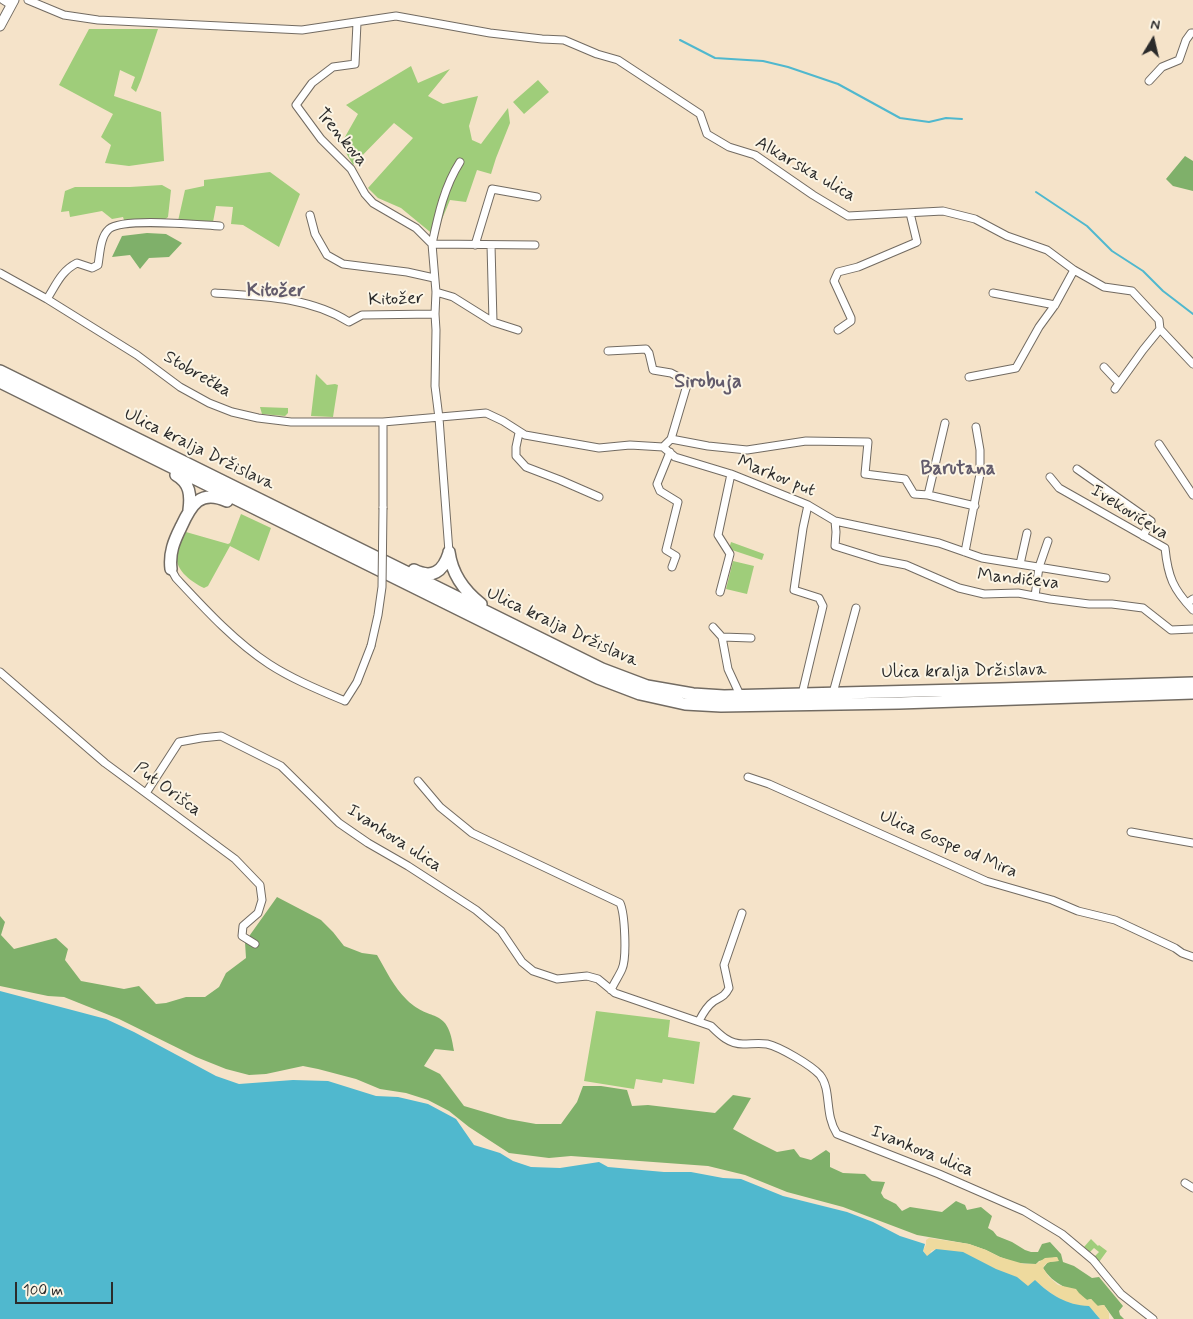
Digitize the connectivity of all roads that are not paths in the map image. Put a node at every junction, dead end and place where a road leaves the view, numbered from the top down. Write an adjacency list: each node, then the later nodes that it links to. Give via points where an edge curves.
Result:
1 (3, 0): 3 (street)
2 (28, 0): 4 (street, Alkarska ulica, via 64,15 98,20 302,30)
3 (13, 2): 5 (street)
4 (357, 23): 10 (street, Alkarska ulica, via 396,16 490,33 564,40 618,60 700,114 707,134 729,147 755,154 848,216); 13 (street, Trenkova, via 355,64 333,67 312,83 296,105 351,169 373,202 416,228)
5 (0, 26)
6 (1193, 33): 7 (street, via 1186,40 1179,60 1162,67)
7 (1149, 81)
8 (460, 162): 13 (street, via 438,213)
9 (537, 196): 14 (street, via 492,190)
10 (910, 213): 17 (street, Alkarska ulica, via 944,211 975,218 1007,236 1047,250); 29 (street, via 918,242 838,272 834,281 851,318 851,322)
11 (310, 215): 19 (street, via 315,234 327,255 343,264)
12 (220, 226): 23 (street, via 156,222 115,226 103,238 98,265 92,268 77,263 70,266)
13 (432, 244): 14 (street); 19 (street)
14 (475, 245): 15 (street)
15 (491, 245): 16 (street); 26 (street)
16 (535, 245)
17 (1074, 270): 24 (street); 27 (street, Alkarska ulica, via 1104,287 1132,291 1159,320)
18 (0, 273): 23 (street, Stobrečka)
19 (434, 278): 20 (street)
20 (436, 292): 25 (street); 26 (street, via 453,297)
21 (215, 293): 25 (street, Kitožer, via 288,300 336,313 350,322 362,315)
22 (993, 293): 24 (street)
23 (47, 299): 37 (street, Stobrečka, via 137,355 180,387 232,412 291,422)
24 (1055, 305): 34 (street, via 1016,368)
25 (434, 314): 36 (street)
26 (493, 322): 28 (street)
27 (1160, 329): 31 (street, Alkarska ulica); 32 (street, via 1117,386)
28 (518, 330)
29 (838, 330)
30 (608, 352): 41 (street, via 646,349 653,370 671,373 686,381)
31 (1193, 364)
32 (1104, 366)
33 (0, 371): 62 (highway, Ulica kralja Držislava)
34 (969, 377)
35 (0, 382): 45 (highway, Ulica kralja Držislava)
36 (439, 418): 37 (street, Stobrečka); 40 (street, via 486,413); 60 (street)
37 (383, 422): 66 (street, bridge, via 382,587 371,646 357,682 344,701 268,664 231,634)
38 (946, 423): 49 (street)
39 (976, 427): 53 (street, via 980,474)
40 (519, 433): 43 (street, via 598,448 630,445); 51 (street, via 516,456 526,468)
41 (671, 439): 43 (street); 49 (street, via 747,450 806,441 868,442 865,474 905,479 914,494)
42 (1159, 444): 50 (street)
43 (663, 447): 44 (street, Markov put)
44 (670, 452): 47 (street, Markov put, via 675,457); 64 (street, via 657,484 660,491 678,502 666,550 676,556)
45 (164, 463): 54 (highway, via 186,483); 55 (highway, Ulica kralja Držislava)
46 (1077, 469): 58 (street, Ivekovićeva, via 1151,521)
47 (731, 474): 52 (street, Markov put); 68 (street, via 718,535 730,554)
48 (1050, 477): 58 (street, Ivekovićeva, via 1058,488)
49 (928, 495): 53 (street)
50 (1193, 495)
51 (600, 497)
52 (808, 505): 56 (street, Markov put); 82 (street, via 794,590 819,598 823,606)
53 (975, 506): 61 (street)
54 (189, 510): 55 (highway, via 201,499 212,496 245,510); 66 (highway, via 171,551)
55 (260, 510): 81 (highway, Ulica kralja Držislava, via 571,665 621,687 685,704 909,703)
56 (834, 521): 61 (street, Markov put, via 939,543); 69 (street, Mandićeva, via 835,546 906,565 959,588 984,594)
57 (1027, 533): 63 (street)
58 (1143, 536): 70 (street, Ivekovićeva, via 1165,548 1167,570 1175,588)
59 (1048, 541): 65 (street)
60 (449, 552): 62 (highway, via 442,568 428,574 399,563); 73 (highway, via 461,584 480,603 494,610)
61 (965, 552): 63 (street, Markov put)
62 (392, 564): 73 (highway, Ulica kralja Držislava)
63 (1020, 564): 65 (street, Markov put)
64 (672, 567)
65 (1040, 567): 67 (street, Markov put); 69 (street)
66 (171, 569)
67 (1106, 578)
68 (720, 592)
69 (1034, 596): 75 (street, Mandićeva, via 1143,608 1171,630)
70 (1190, 601): 72 (street, Ivekovićeva)
71 (856, 608): 80 (street)
72 (1193, 610)
73 (497, 617): 83 (highway, Ulica kralja Držislava, via 602,669 647,686 693,694)
74 (713, 627): 76 (street)
75 (1193, 629)
76 (722, 637): 77 (street); 83 (street, via 728,669)
77 (750, 638)
78 (0, 672): 86 (street, Put Orišca)
79 (1193, 683): 80 (highway, Ulica kralja Držislava)
80 (833, 693): 82 (highway, Ulica kralja Držislava)
81 (1193, 693)
82 (802, 694): 83 (highway, Ulica kralja Držislava)
83 (740, 695)
84 (748, 777): 91 (street, Ulica Gospe od Mira, via 986,881 1115,920)
85 (418, 781): 92 (street, via 440,807 472,833 620,903 625,957)
86 (146, 793): 90 (street, Put Orišca, via 235,859 260,886 262,900 258,913 243,926 242,936); 92 (street, Ivankova ulica, via 179,742 221,736 281,766 339,823 476,910 501,931 522,962 533,971 557,979 587,976 598,979)
87 (1131, 832): 88 (street)
88 (1193, 843)
89 (742, 913): 93 (street, via 724,966 729,988 725,996 712,1002)
90 (255, 944)
91 (1193, 957)
92 (611, 990): 93 (street, Ivankova ulica)
93 (699, 1021): 96 (street, Ivankova ulica, via 711,1026 730,1042 768,1044 813,1068 826,1088 831,1125 837,1134 1024,1212 1064,1236 1093,1260 1121,1294)
94 (1185, 1183): 95 (street)
95 (1193, 1188)
96 (1153, 1319)

